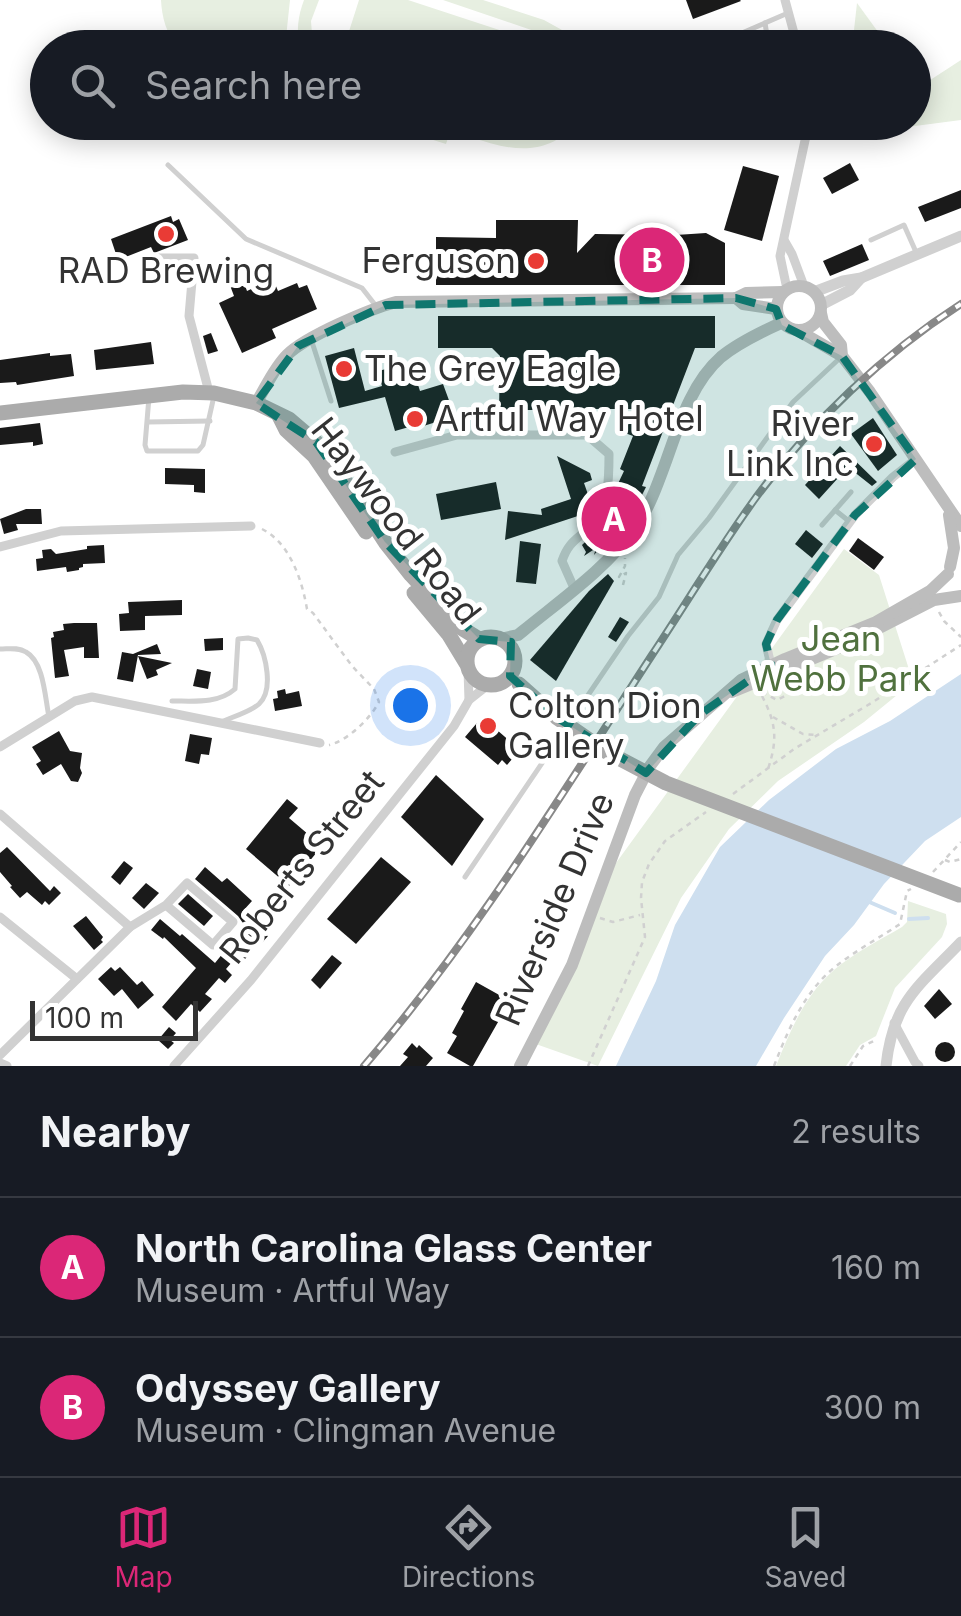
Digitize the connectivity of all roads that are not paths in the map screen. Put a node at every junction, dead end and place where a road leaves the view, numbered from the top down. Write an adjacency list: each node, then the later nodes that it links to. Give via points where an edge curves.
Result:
1 (785, 0): 2 (street)
2 (788, 13): 3 (lane); 6 (street)
3 (765, 23): 4 (lane); 5 (lane)
4 (749, 30)
5 (766, 30)
6 (793, 30)
7 (805, 140): 10 (street)
8 (168, 165): 18 (lane, via 246,239 362,288)
9 (961, 236): 12 (street)
10 (784, 240): 15 (street); 16 (street)
11 (871, 240): 12 (lane, via 904,224)
12 (918, 254): 14 (street)
13 (160, 258): 25 (street, via 194,258 189,316)
14 (861, 278): 15 (street); 20 (street)
15 (809, 289): 16 (main road); 20 (main road)
16 (785, 291): 17 (main road); 19 (main road)
17 (736, 298): 18 (main road, via 409,301); 19 (main road)
18 (377, 308): 23 (main road)
19 (776, 309): 21 (main road)
20 (821, 309): 22 (main road, via 813,326); 24 (main road)
21 (781, 323): 22 (main road); 45 (main road, via 722,356 698,383 638,525)
22 (799, 331): 24 (main road)
23 (310, 339): 27 (lane); 28 (main road, via 283,360)
24 (842, 356): 33 (main road); 64 (lane, via 783,413 678,555 659,597)
25 (212, 392): 26 (main road, Haywood Road); 28 (main road, Haywood Road); 30 (lane)
26 (149, 397): 29 (main road, Haywood Road); 31 (lane)
27 (331, 401)
28 (256, 403): 41 (main road, Haywood Road, via 316,442)
29 (0, 413)
30 (210, 421): 31 (lane); 31 (lane, via 198,451 147,451)
31 (146, 422)
32 (396, 452): 45 (street, via 457,435 587,435 608,454 609,484 596,522 566,546 562,561)
33 (916, 459): 35 (main road); 37 (street)
34 (850, 492): 36 (lane)
35 (946, 503): 40 (main road); 44 (main road, via 954,537)
36 (835, 510): 37 (lane); 38 (lane)
37 (850, 522): 52 (street, via 777,620 766,644)
38 (822, 525)
39 (251, 526): 42 (street, via 61,532)
40 (961, 526)
41 (381, 545): 49 (main road, Haywood Road); 53 (main road, Haywood Road)
42 (0, 547)
43 (961, 554): 44 (main road, Riverside Drive)
44 (949, 570): 46 (main road); 52 (main road, Riverside Drive, via 930,591 876,622)
45 (574, 588): 47 (main road)
46 (961, 596): 56 (main road, Riverside Drive, via 934,600)
47 (518, 635): 48 (main road); 51 (main road)
48 (500, 639): 49 (main road); 51 (main road)
49 (479, 640): 53 (main road, via 469,650)
50 (0, 649): 59 (lane, via 18,648 32,657)
51 (513, 652): 54 (main road)
52 (771, 665): 56 (main road, Riverside Drive)
53 (468, 667): 55 (main road); 57 (street)
54 (514, 679): 55 (main road); 65 (main road, bridge, via 556,717 648,774)
55 (488, 685): 57 (street, Roberts Street)
56 (729, 692): 76 (main road, Riverside Drive, via 664,748 640,782 572,965)
57 (469, 700): 75 (street, Roberts Street, via 251,980)
58 (172, 701): 60 (lane, via 226,696 235,689 238,640 257,640 267,670 264,695)
59 (49, 718): 60 (street, via 92,697); 62 (street)
60 (218, 723): 61 (street)
61 (320, 743)
62 (0, 747)
63 (0, 814): 68 (street)
64 (465, 877)
65 (960, 896)
66 (166, 905): 66 (street, via 213,945 233,922 187,883); 68 (street)
67 (0, 917): 70 (street)
68 (130, 928): 70 (street)
69 (961, 942): 71 (street, via 910,994)
70 (78, 979): 72 (street)
71 (894, 1023): 77 (street); 78 (street)
72 (0, 1055)
73 (0, 1063): 74 (street)
74 (7, 1066)
75 (174, 1066)
76 (520, 1066)
77 (886, 1066)
78 (920, 1066)

